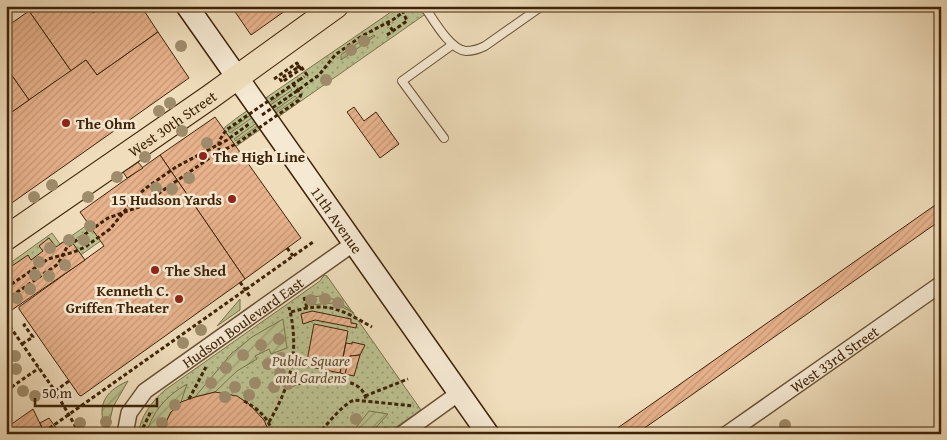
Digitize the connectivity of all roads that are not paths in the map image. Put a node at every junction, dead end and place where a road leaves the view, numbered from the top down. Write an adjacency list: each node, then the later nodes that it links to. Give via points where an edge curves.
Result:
1 (186, 6): 6 (main road, 11th Avenue)
2 (336, 6): 6 (main road, West 30th Street)
3 (424, 6): 5 (lane)
4 (542, 6): 5 (lane, via 485,46 464,51)
5 (452, 45): 7 (lane, via 402,81)
6 (236, 78): 8 (main road, West 30th Street); 9 (main road, 11th Avenue)
7 (444, 138)
8 (6, 238)
9 (354, 242): 11 (main road, 11th Avenue); 12 (street, Hudson Boulevard East, via 145,391 129,413)
10 (941, 284): 15 (street, West 33rd Street)
11 (459, 393): 13 (street); 14 (main road, 11th Avenue)
12 (124, 434)
13 (402, 434)
14 (488, 434)
15 (727, 434)

